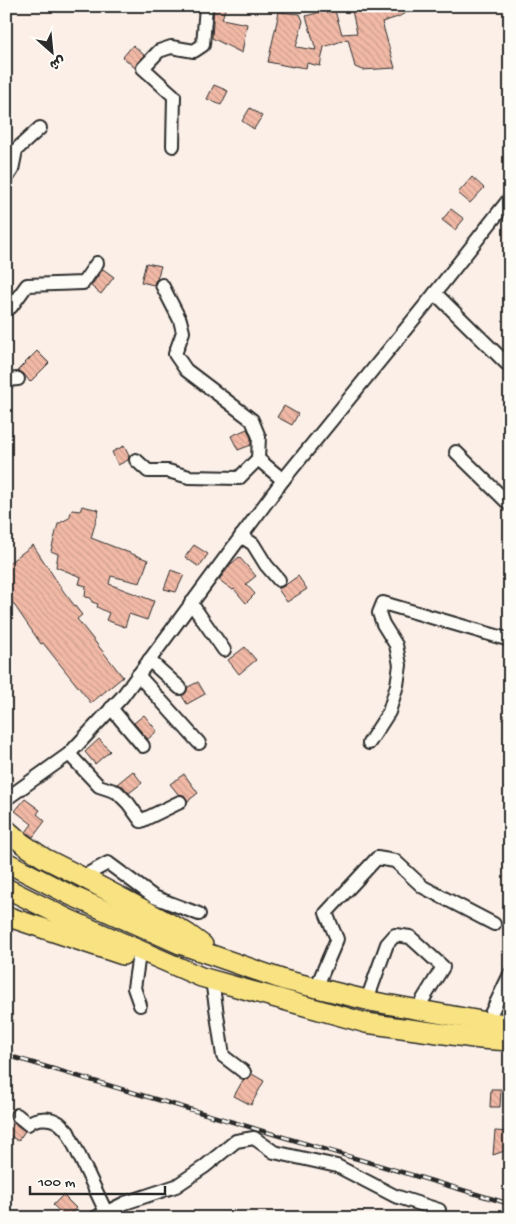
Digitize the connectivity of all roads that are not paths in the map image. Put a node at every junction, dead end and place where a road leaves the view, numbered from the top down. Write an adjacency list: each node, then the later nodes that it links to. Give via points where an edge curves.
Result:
1 (206, 6): 3 (street, via 203,45 194,51 171,47 159,51 143,68 174,96)
2 (40, 128): 4 (street)
3 (173, 146)
4 (11, 147): 5 (street, via 12,170)
5 (6, 179)
6 (510, 198): 9 (street)
7 (97, 263): 10 (street, via 83,283 26,285)
8 (162, 285): 13 (street, via 183,332 175,354 186,370 252,420 259,437)
9 (435, 293): 11 (street); 15 (street)
10 (6, 308)
11 (510, 367)
12 (456, 452): 16 (street)
13 (258, 459): 14 (street, via 239,478 189,477 168,471 148,471); 15 (street)
14 (136, 460)
15 (283, 480): 17 (street)
16 (510, 505)
17 (241, 536): 18 (street, via 253,544); 19 (street)
18 (279, 580)
19 (192, 603): 21 (street); 22 (street)
20 (510, 640): 27 (street, via 383,603 379,613 396,645 400,665 389,712)
21 (224, 650)
22 (149, 660): 23 (street); 24 (street)
23 (138, 676): 25 (street); 26 (street)
24 (180, 688)
25 (111, 708): 28 (street); 29 (street)
26 (199, 743)
27 (369, 743)
28 (142, 746)
29 (69, 754): 30 (street); 31 (street, via 98,786 117,792 141,821)
30 (6, 798)
31 (180, 802)
32 (6, 829): 34 (highway, via 33,852)
33 (6, 862): 39 (highway, via 70,895)
34 (82, 877): 36 (street, via 108,863 154,897); 39 (highway, via 188,934)
35 (6, 888): 42 (highway, via 68,919)
36 (198, 914)
37 (6, 916): 40 (highway)
38 (494, 924): 43 (street, via 423,887 395,861 377,858 326,913 337,939)
39 (214, 956): 43 (highway)
40 (138, 960): 42 (highway); 45 (street, via 134,988)
41 (510, 974): 47 (street)
42 (207, 979): 49 (highway, via 366,1023); 50 (street, via 223,1056)
43 (316, 988): 44 (highway)
44 (367, 1000): 46 (highway); 46 (street, via 387,944 395,935 410,937 443,966)
45 (140, 1005)
46 (417, 1009): 47 (highway)
47 (487, 1022): 48 (highway)
48 (510, 1024)
49 (510, 1041)
50 (244, 1072)
51 (17, 1115): 53 (street, via 28,1124 45,1118 58,1122 68,1132)
52 (439, 1210): 53 (street, via 395,1196 337,1166 274,1152 254,1138 236,1140 176,1186 125,1203)
53 (101, 1215)

